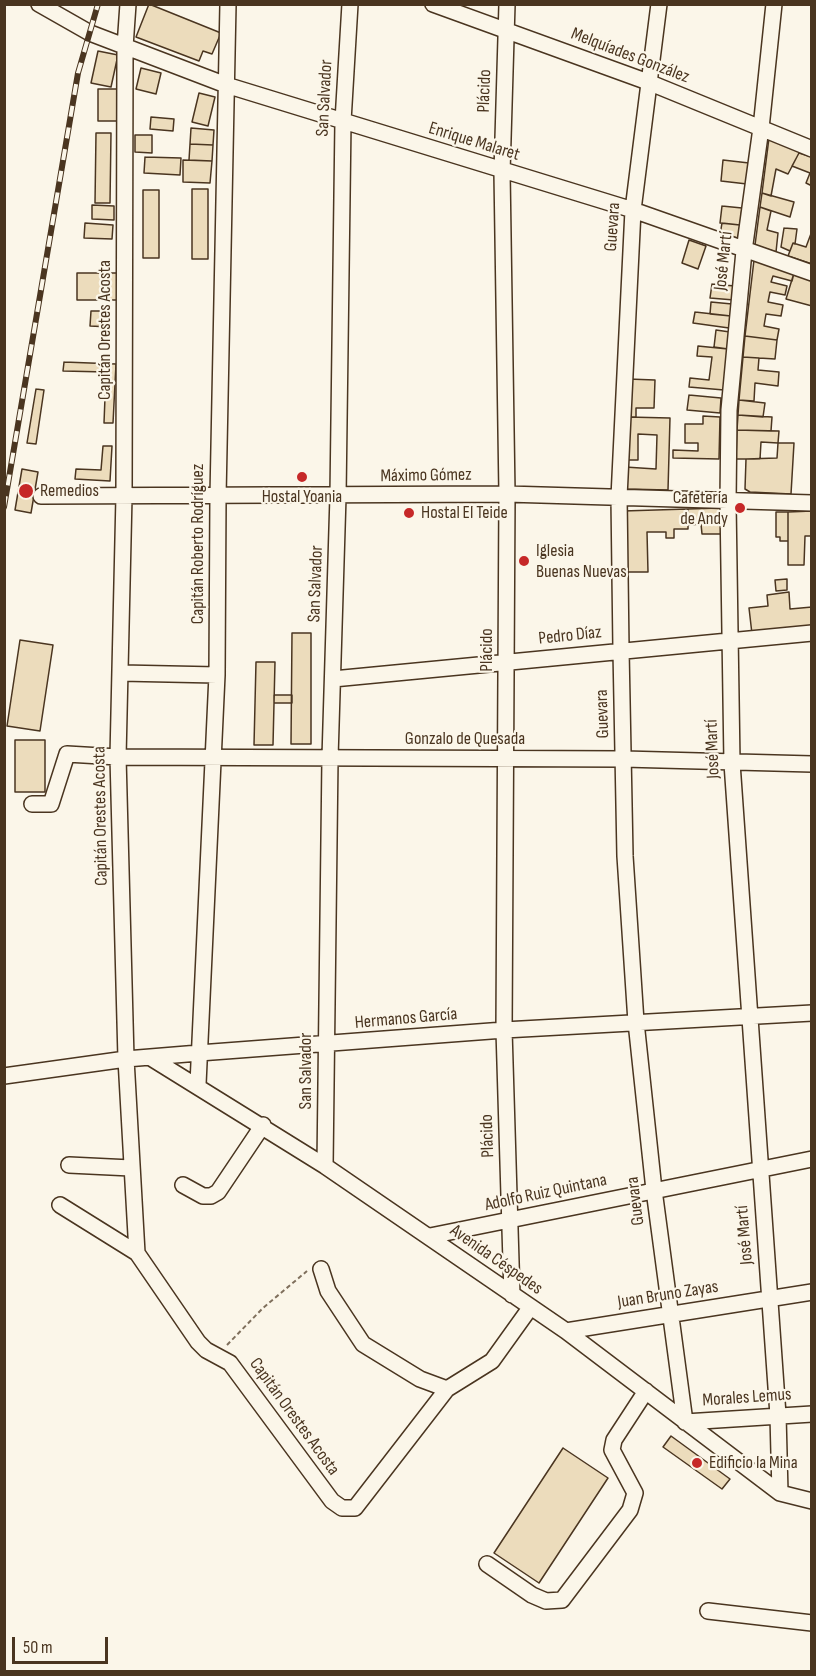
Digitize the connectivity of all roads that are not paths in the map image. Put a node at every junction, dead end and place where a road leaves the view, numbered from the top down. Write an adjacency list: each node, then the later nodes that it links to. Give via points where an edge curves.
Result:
1 (39, 4): 10 (street, Enrique Malaret, via 90,33)
2 (128, 4): 10 (street, Capitán Orestes Acosta)
3 (228, 4): 12 (street, Capitán Roberto Rodríguez)
4 (350, 4): 13 (street, San Salvador)
5 (433, 4): 9 (street, Melquíades González)
6 (507, 4): 9 (street, Plácido)
7 (659, 4): 11 (street, Guevara)
8 (774, 4): 14 (street, José Martí)
9 (507, 31): 11 (street, Melquíades González); 16 (street, Plácido)
10 (125, 47): 12 (street, Enrique Malaret); 22 (street, Capitán Orestes Acosta)
11 (648, 82): 14 (street, Melquíades González); 17 (street, Guevara)
12 (226, 86): 13 (street, Enrique Malaret); 23 (street, Capitán Roberto Rodríguez)
13 (343, 121): 16 (street, Enrique Malaret); 24 (street, San Salvador)
14 (761, 128): 15 (street, Melquíades González); 18 (street, José Martí)
15 (812, 149)
16 (502, 172): 17 (street, Enrique Malaret); 20 (street, Plácido)
17 (633, 210): 18 (street, Enrique Malaret); 25 (street, Guevara)
18 (744, 251): 19 (street, Enrique Malaret); 26 (street, José Martí, via 729,410)
19 (812, 273)
20 (507, 494): 24 (street, Máximo Gómez); 25 (street, Máximo Gómez); 31 (street, Plácido)
21 (41, 496): 22 (street, Máximo Gómez)
22 (124, 496): 23 (street, Máximo Gómez); 32 (street, Capitán Orestes Acosta)
23 (218, 496): 24 (street, Máximo Gómez); 33 (street, Capitán Roberto Rodríguez)
24 (338, 496): 34 (street, San Salvador)
25 (619, 497): 26 (street, Máximo Gómez); 30 (street, Guevara)
26 (728, 503): 27 (street, Máximo Gómez); 29 (street, José Martí)
27 (812, 503)
28 (812, 633): 29 (street, Pedro Díaz)
29 (730, 642): 30 (street, Pedro Díaz); 40 (street, José Martí)
30 (621, 650): 31 (street, Pedro Díaz); 39 (street, Guevara)
31 (507, 662): 34 (street, Pedro Díaz); 38 (street, Plácido)
32 (121, 673): 33 (street); 35 (street, Capitán Orestes Acosta)
33 (217, 675): 36 (street, Capitán Roberto Rodríguez)
34 (333, 679): 37 (street, San Salvador)
35 (118, 757): 36 (street, Gonzalo de Quesada); 42 (street, Gonzalo de Quesada, via 68,754 51,804); 50 (street, Capitán Orestes Acosta)
36 (214, 758): 37 (street, Gonzalo de Quesada); 48 (street, Capitán Roberto Rodríguez)
37 (330, 758): 38 (street, Gonzalo de Quesada); 47 (street, San Salvador)
38 (506, 759): 39 (street, Gonzalo de Quesada); 46 (street, Plácido)
39 (624, 759): 40 (street, Gonzalo de Quesada); 45 (street, Guevara, via 625,856)
40 (732, 762): 41 (street, Gonzalo de Quesada); 44 (street, José Martí)
41 (812, 764)
42 (32, 804)
43 (812, 1013): 44 (street, Hermanos García)
44 (751, 1015): 45 (street, Hermanos García); 58 (street, José Martí)
45 (636, 1022): 46 (street, Hermanos García); 60 (street, Guevara)
46 (504, 1030): 47 (street, Hermanos García); 62 (street, Plácido)
47 (325, 1045): 48 (street, Hermanos García); 56 (street, San Salvador)
48 (199, 1053): 49 (street, Hermanos García); 52 (street, Capitán Roberto Rodríguez)
49 (151, 1058): 50 (street, Hermanos García); 52 (street, Avenida Céspedes)
50 (126, 1059): 51 (street, Hermanos García); 57 (street, Capitán Orestes Acosta)
51 (4, 1076)
52 (198, 1084): 53 (street, Avenida Céspedes)
53 (263, 1125): 56 (street, Avenida Céspedes); 59 (street, via 218,1192 203,1196)
54 (812, 1159): 58 (street, Adolfo Ruiz Quintana)
55 (69, 1165): 57 (street)
56 (325, 1166): 63 (street, Avenida Céspedes)
57 (131, 1168): 64 (street, Capitán Orestes Acosta)
58 (759, 1170): 60 (street, Adolfo Ruiz Quintana); 68 (street, José Martí)
59 (183, 1185)
60 (654, 1190): 62 (street, Adolfo Ruiz Quintana); 70 (street, Guevara)
61 (60, 1205): 64 (street)
62 (510, 1220): 63 (street, Adolfo Ruiz Quintana); 67 (street, Plácido)
63 (430, 1236): 67 (street, Avenida Céspedes)
64 (137, 1253): 72 (street, Capitán Orestes Acosta, via 198,1342 230,1363 332,1501 342,1508 355,1508)
65 (321, 1269): 72 (street, via 328,1291 363,1344 420,1379)
66 (812, 1292): 68 (street, Juan Bruno Zayas)
67 (512, 1295): 69 (street, Avenida Céspedes)
68 (770, 1299): 70 (street, Juan Bruno Zayas); 74 (street, José Martí)
69 (530, 1308): 71 (street, Avenida Céspedes); 72 (street, via 492,1361)
70 (670, 1314): 71 (street, Juan Bruno Zayas); 76 (street, Guevara)
71 (566, 1331): 73 (street, Avenida Céspedes)
72 (447, 1389)
73 (646, 1391): 76 (street, Avenida Céspedes); 79 (street, via 614,1440 612,1450 635,1493 630,1510 562,1600 546,1601 532,1595)
74 (778, 1414): 75 (street, Morales Lemus); 76 (street, Morales Lemus); 77 (street, José Martí)
75 (812, 1414)
76 (685, 1422): 77 (street, Avenida Céspedes)
77 (780, 1493): 78 (street, Avenida Céspedes)
78 (812, 1501)
79 (487, 1564)
80 (708, 1611): 81 (street)
81 (812, 1623)

